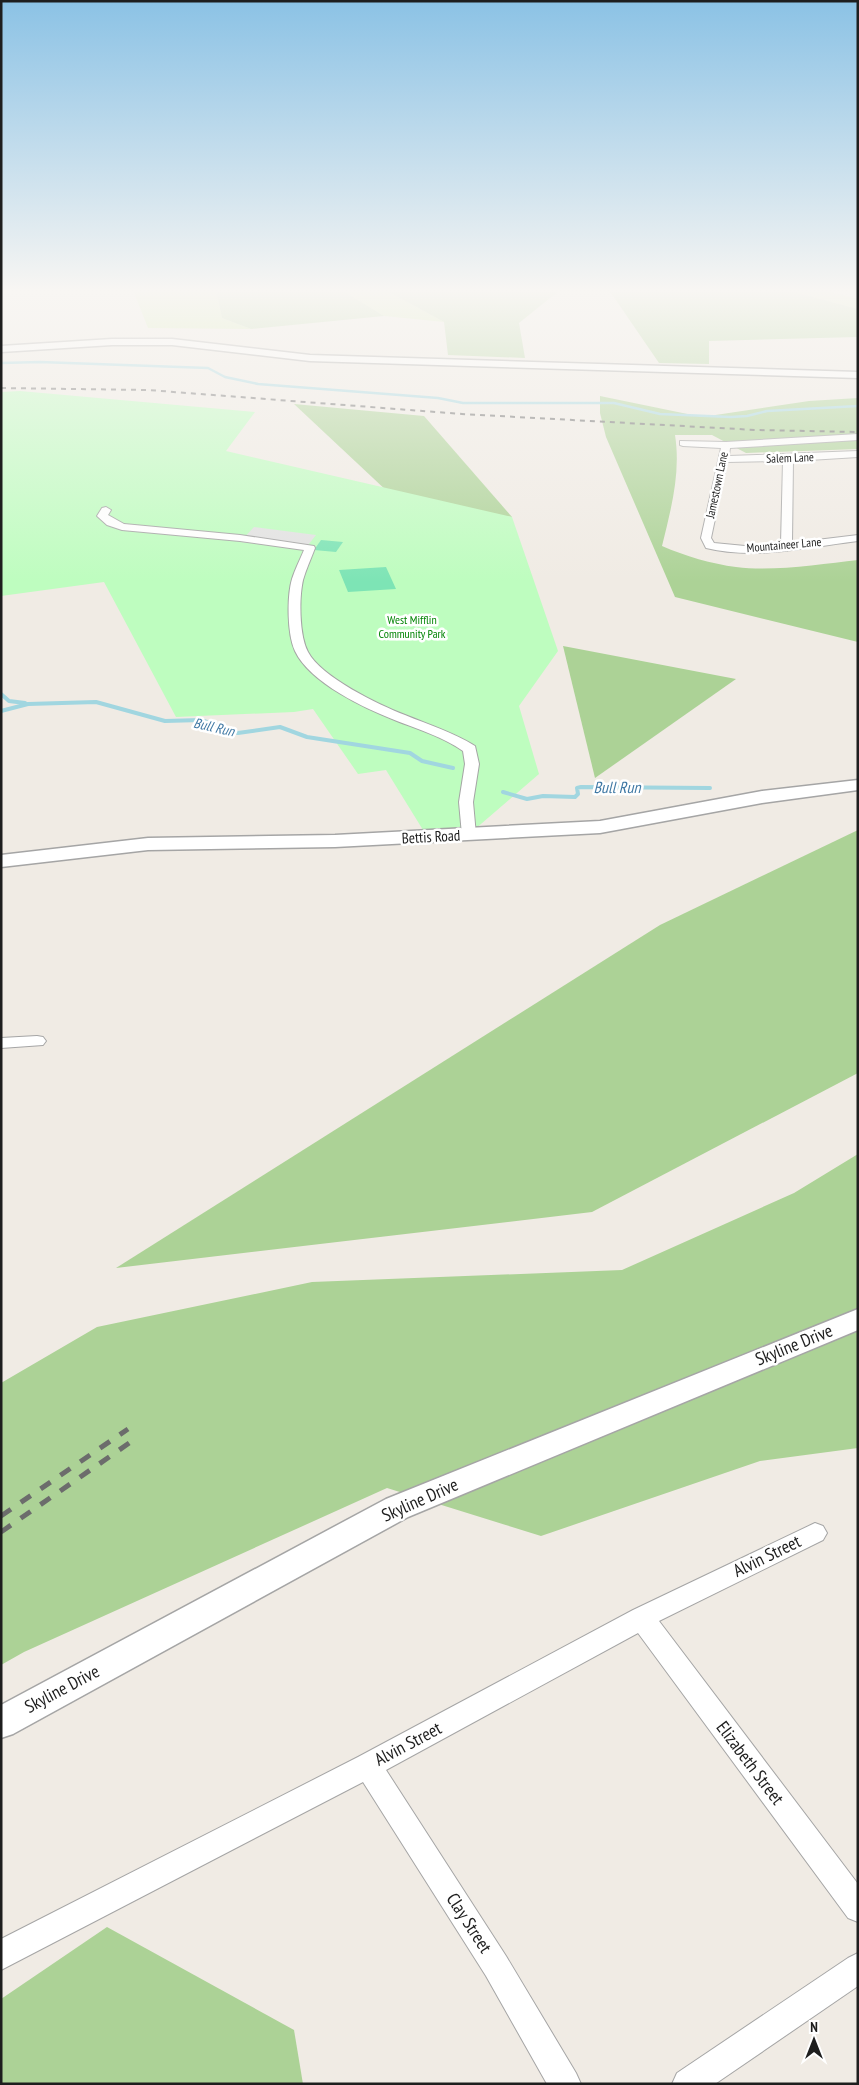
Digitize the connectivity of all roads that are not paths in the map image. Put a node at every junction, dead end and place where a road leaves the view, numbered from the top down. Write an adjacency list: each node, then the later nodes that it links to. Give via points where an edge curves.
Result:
1 (858, 437): 3 (street, Jamestown Lane)
2 (683, 443): 3 (street)
3 (726, 445): 6 (street, Jamestown Lane)
4 (858, 454): 5 (street, Salem Lane)
5 (788, 458): 6 (street, Salem Lane); 10 (street)
6 (722, 459): 9 (street, Jamestown Lane, via 706,538)
7 (106, 510): 12 (street, via 102,516 122,528 240,538 310,548 297,582 301,651 309,663 354,697 460,741 470,749 472,764 466,802)
8 (858, 538): 10 (street, Mountaineer Lane)
9 (710, 546): 10 (street, Mountaineer Lane, via 723,549)
10 (786, 547)
11 (858, 785): 12 (street, Bettis Road, via 762,797 600,827)
12 (469, 835): 13 (street, Bettis Road, via 300,843 148,844)
13 (1, 861)
14 (37, 1041): 15 (street)
15 (1, 1043)
16 (858, 1319): 19 (street, Skyline Drive, via 397,1508)
17 (815, 1533): 18 (street, Alvin Street)
18 (642, 1618): 20 (street, Alvin Street); 21 (street, Elizabeth Street)
19 (1, 1723)
20 (368, 1766): 22 (street, Alvin Street); 24 (street, Clay Street, via 496,1966)
21 (858, 1908)
22 (1, 1955)
23 (858, 1968): 25 (street)
24 (565, 2084)
25 (688, 2084)

